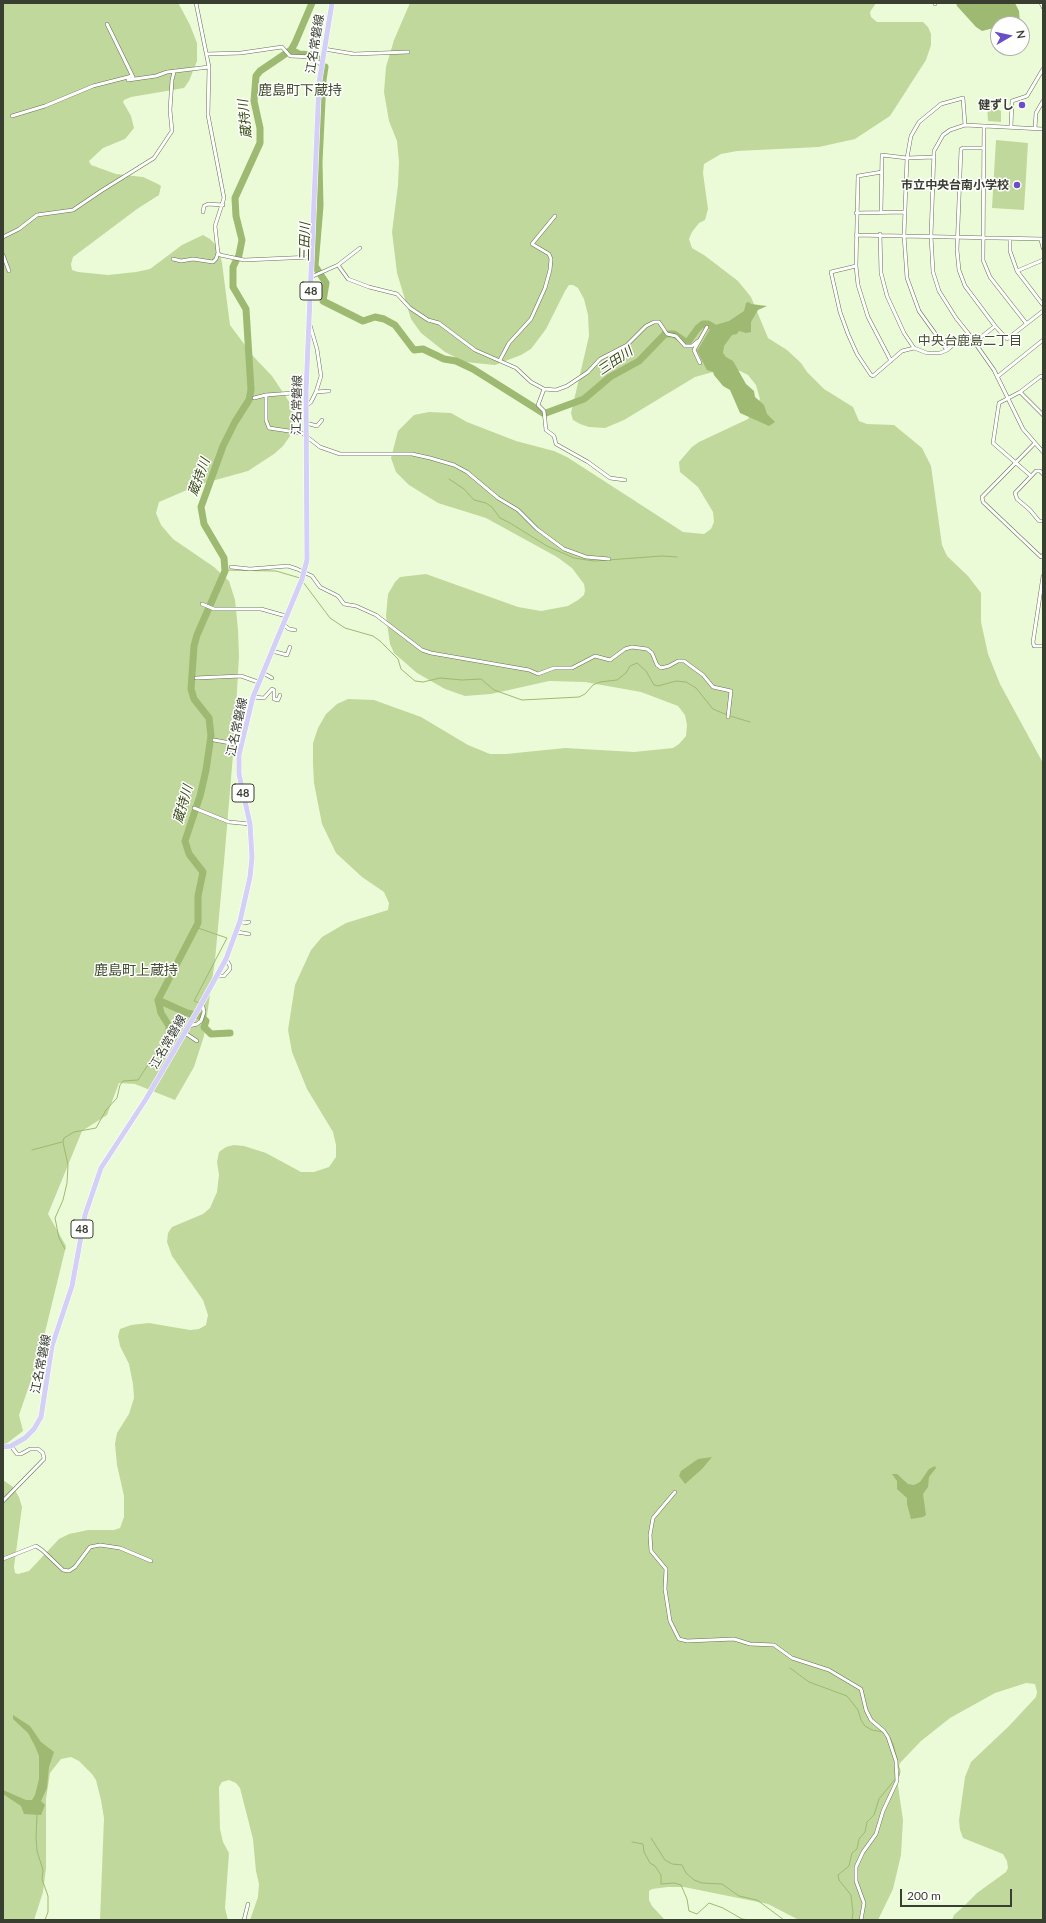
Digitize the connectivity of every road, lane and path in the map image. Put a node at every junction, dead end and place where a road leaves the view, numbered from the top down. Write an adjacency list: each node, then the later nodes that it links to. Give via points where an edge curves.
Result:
1 (196, 3): 8 (street)
2 (332, 3): 6 (main road, 江名常磐線 / 48)
3 (1041, 3): 4 (street)
4 (1043, 7)
5 (107, 24): 13 (street)
6 (324, 49): 7 (street, via 354,54); 9 (main road, 江名常磐線 / 48)
7 (408, 52)
8 (206, 54): 9 (street, via 282,47 290,56 313,57); 10 (street)
9 (321, 65): 45 (main road, 江名常磐線 / 48)
10 (209, 67): 12 (street); 26 (street, via 208,114 224,192)
11 (1043, 69): 19 (street, via 1027,96 1012,101)
12 (174, 72): 13 (street); 36 (street, via 170,110 172,131 154,158 73,210 37,215)
13 (133, 77): 14 (street); 16 (street, via 93,86 45,106)
14 (128, 80)
15 (1043, 101): 20 (street, via 1036,113)
16 (12, 116)
17 (965, 125): 18 (street); 23 (street, via 964,99 941,104 919,122 911,136); 24 (street, via 943,135 937,142)
18 (984, 126): 19 (street); 22 (street)
19 (1011, 127): 20 (street)
20 (1035, 128): 21 (street)
21 (1043, 129)
22 (984, 148): 37 (street, via 961,149); 38 (street)
23 (907, 158): 24 (street); 25 (street, via 882,155); 29 (street)
24 (934, 158): 35 (street)
25 (882, 172): 28 (street); 30 (street, via 858,176)
26 (223, 205): 27 (street, via 208,204 204,206); 43 (street, via 215,226)
27 (203, 212)
28 (881, 212): 29 (street); 30 (street)
29 (905, 212): 34 (street)
30 (856, 213): 33 (street)
31 (555, 216): 65 (street, via 532,244 549,254 551,259 545,288 531,319 509,343)
32 (880, 234): 33 (street); 34 (street); 63 (street, via 881,273 886,296)
33 (856, 235): 49 (street)
34 (904, 235): 35 (street); 64 (street, via 910,289 919,311)
35 (931, 236): 37 (street); 59 (street, via 933,272 939,290)
36 (3, 237)
37 (956, 237): 38 (street); 57 (street, via 962,278)
38 (982, 237): 39 (street); 56 (street, via 986,269)
39 (1010, 239): 40 (street); 51 (street, via 1010,252)
40 (1042, 240): 42 (street)
41 (360, 248): 48 (street)
42 (1043, 248)
43 (218, 253): 45 (street, via 257,261); 46 (street, via 213,262)
44 (3, 256): 50 (street)
45 (312, 256): 52 (main road, 江名常磐線 / 48)
46 (173, 259)
47 (1043, 260): 51 (street)
48 (338, 264): 52 (street); 65 (street, via 348,279 397,294 410,308 428,320 439,323 475,350)
49 (856, 266): 66 (street, via 858,285 868,317); 66 (street, via 831,272 848,334 871,375)
50 (9, 271)
51 (1017, 271): 53 (street)
52 (311, 277): 55 (main road, 江名常磐線 / 48)
53 (1043, 306)
54 (1043, 311): 56 (street)
55 (310, 323): 72 (main road, 江名常磐線 / 48); 73 (street, via 321,368)
56 (1026, 323): 57 (street, via 1007,339)
57 (995, 326): 62 (street)
58 (707, 327): 61 (street)
59 (968, 333): 62 (street); 64 (street)
60 (1043, 340): 68 (street)
61 (698, 341): 67 (street, via 694,352); 70 (street, via 688,347 676,336 667,333 659,322 650,324 627,345 600,359 588,372 567,386 556,390)
62 (975, 342): 68 (street)
63 (914, 348): 64 (street, via 940,354); 66 (street, via 902,351)
64 (947, 350)
65 (500, 360): 70 (street, via 516,368 531,382)
66 (891, 361)
67 (700, 363)
68 (997, 377): 76 (street)
69 (1043, 378): 74 (street, via 1041,376)
70 (544, 389): 88 (street, via 538,406 544,411 546,430 554,436 556,444 610,478)
71 (329, 391): 73 (street)
72 (306, 392): 75 (street); 78 (main road, 江名常磐線 / 48)
73 (316, 392): 78 (street)
74 (1020, 392): 76 (street); 79 (street)
75 (266, 395): 77 (street); 82 (street, via 266,420 269,428 290,430)
76 (1007, 397): 83 (street, via 1016,419); 85 (street, via 999,403 993,443)
77 (254, 398)
78 (306, 406): 81 (main road, 江名常磐線 / 48)
79 (1043, 415)
80 (322, 420): 81 (street, via 317,426)
81 (306, 424): 82 (main road, 江名常磐線 / 48)
82 (306, 436): 91 (street, via 320,447 340,454 418,455 454,465 468,472 498,498 518,510 558,545 581,555); 93 (main road, 江名常磐線 / 48, via 308,547)
83 (1034, 444): 84 (street); 85 (street)
84 (1043, 452)
85 (1016, 463): 87 (street); 90 (street, via 982,497 983,502 1041,557)
86 (1043, 474): 87 (street, via 1038,470)
87 (1031, 476): 89 (street, via 1016,491 1015,496)
88 (625, 480)
89 (1043, 521)
90 (1043, 555)
91 (609, 559)
92 (231, 567): 93 (street, via 250,569 288,566)
93 (304, 572): 96 (main road, 江名常磐線 / 48); 108 (street, via 312,576 320,587 338,596 344,604 376,615 422,650 431,653 538,674 554,668 572,668 595,656 610,660 632,647 650,651 660,668 684,661 703,675 713,687 732,691)
94 (1043, 576): 99 (street, via 1033,642 1034,646)
95 (202, 604): 96 (street, via 214,610 261,609)
96 (286, 616): 97 (main road, 江名常磐線 / 48)
97 (283, 624): 98 (street, via 289,629); 101 (main road, 江名常磐線 / 48)
98 (296, 630)
99 (1043, 646)
100 (290, 647): 101 (street, via 287,655)
101 (271, 651): 102 (main road, 江名常磐線 / 48)
102 (263, 673): 104 (street); 105 (main road, 江名常磐線 / 48)
103 (196, 678): 105 (street, via 241,676)
104 (272, 678)
105 (258, 682): 107 (main road, 江名常磐線 / 48)
106 (280, 695): 107 (street, via 278,700 274,699 272,689 264,698)
107 (253, 697): 110 (main road, 江名常磐線 / 48)
108 (728, 717)
109 (214, 740): 110 (street)
110 (241, 745): 112 (main road, 江名常磐線 / 48, via 239,774)
111 (194, 808): 112 (street, via 229,822)
112 (250, 824): 113 (main road, 江名常磐線 / 48, via 250,877)
113 (240, 921): 114 (street); 115 (main road, 江名常磐線 / 48)
114 (249, 922)
115 (237, 932): 116 (street); 117 (main road, 江名常磐線 / 48)
116 (249, 934)
117 (226, 959): 118 (main road, 江名常磐線 / 48); 118 (street, via 230,969 224,976)
118 (216, 976): 119 (main road, 江名常磐線 / 48)
119 (201, 1005): 120 (main road, 江名常磐線 / 48); 120 (street, via 204,1012 202,1018 197,1024)
120 (189, 1026): 121 (main road, 江名常磐線 / 48)
121 (185, 1033): 122 (street); 123 (main road, 江名常磐線 / 48, via 101,1168 93,1186 84,1215 72,1286 52,1346 41,1417 30,1434)
122 (197, 1041)
123 (11, 1446): 124 (main road, 江名常磐線 / 48); 126 (street, via 17,1454 38,1449 44,1458)
124 (3, 1447)
125 (675, 1492): 131 (street, via 653,1518 650,1535 651,1550 666,1569 665,1589 670,1621 679,1639 734,1639 750,1644 774,1645 792,1658 829,1670 860,1689 871,1720 888,1737 896,1761 897,1781 876,1834 856,1867 856,1881 864,1904)
126 (3, 1501)
127 (3, 1559): 128 (street, via 36,1546 63,1570 68,1571 75,1567 90,1547 100,1545 120,1548)
128 (151, 1561)
129 (248, 1904): 130 (street)
130 (244, 1920)
131 (862, 1920)

